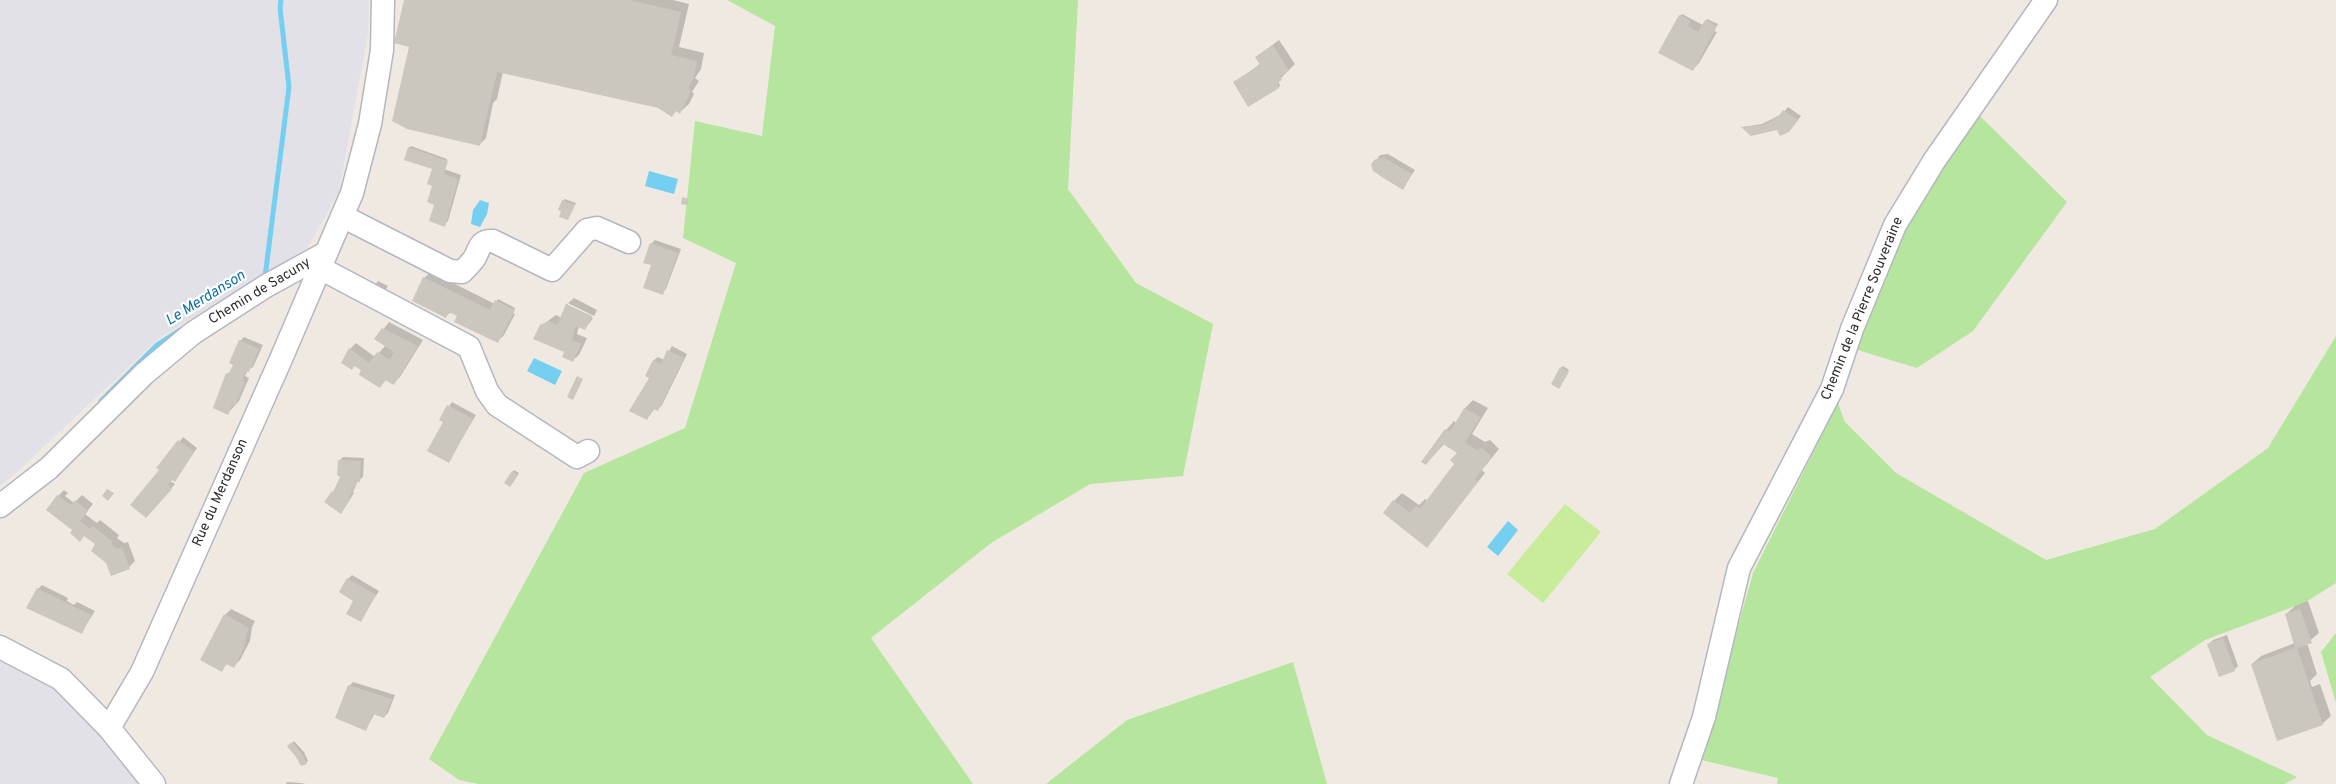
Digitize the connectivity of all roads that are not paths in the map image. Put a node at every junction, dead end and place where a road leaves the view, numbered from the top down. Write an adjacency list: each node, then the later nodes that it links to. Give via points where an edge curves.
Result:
1 (383, 0): 3 (street, Chemin de Sacuny, via 382,50 370,124 352,193)
2 (2046, 0): 11 (street, Chemin de la Pierre Souveraine, via 1934,160 1895,225 1852,329 1832,389 1739,568 1704,717)
3 (342, 216): 4 (street, via 450,271 462,272 486,240 552,270 587,230 597,228); 5 (street, Chemin de Sacuny)
4 (629, 242)
5 (323, 261): 6 (street, via 469,347 487,391 497,405 577,457); 7 (street, Chemin de Sacuny, via 266,286 193,333 144,374 49,468); 9 (street, Rue du Merdanson, via 142,672)
6 (588, 451)
7 (0, 506)
8 (0, 647): 9 (street, via 61,679)
9 (109, 728): 10 (street)
10 (154, 784)
11 (1681, 784)

